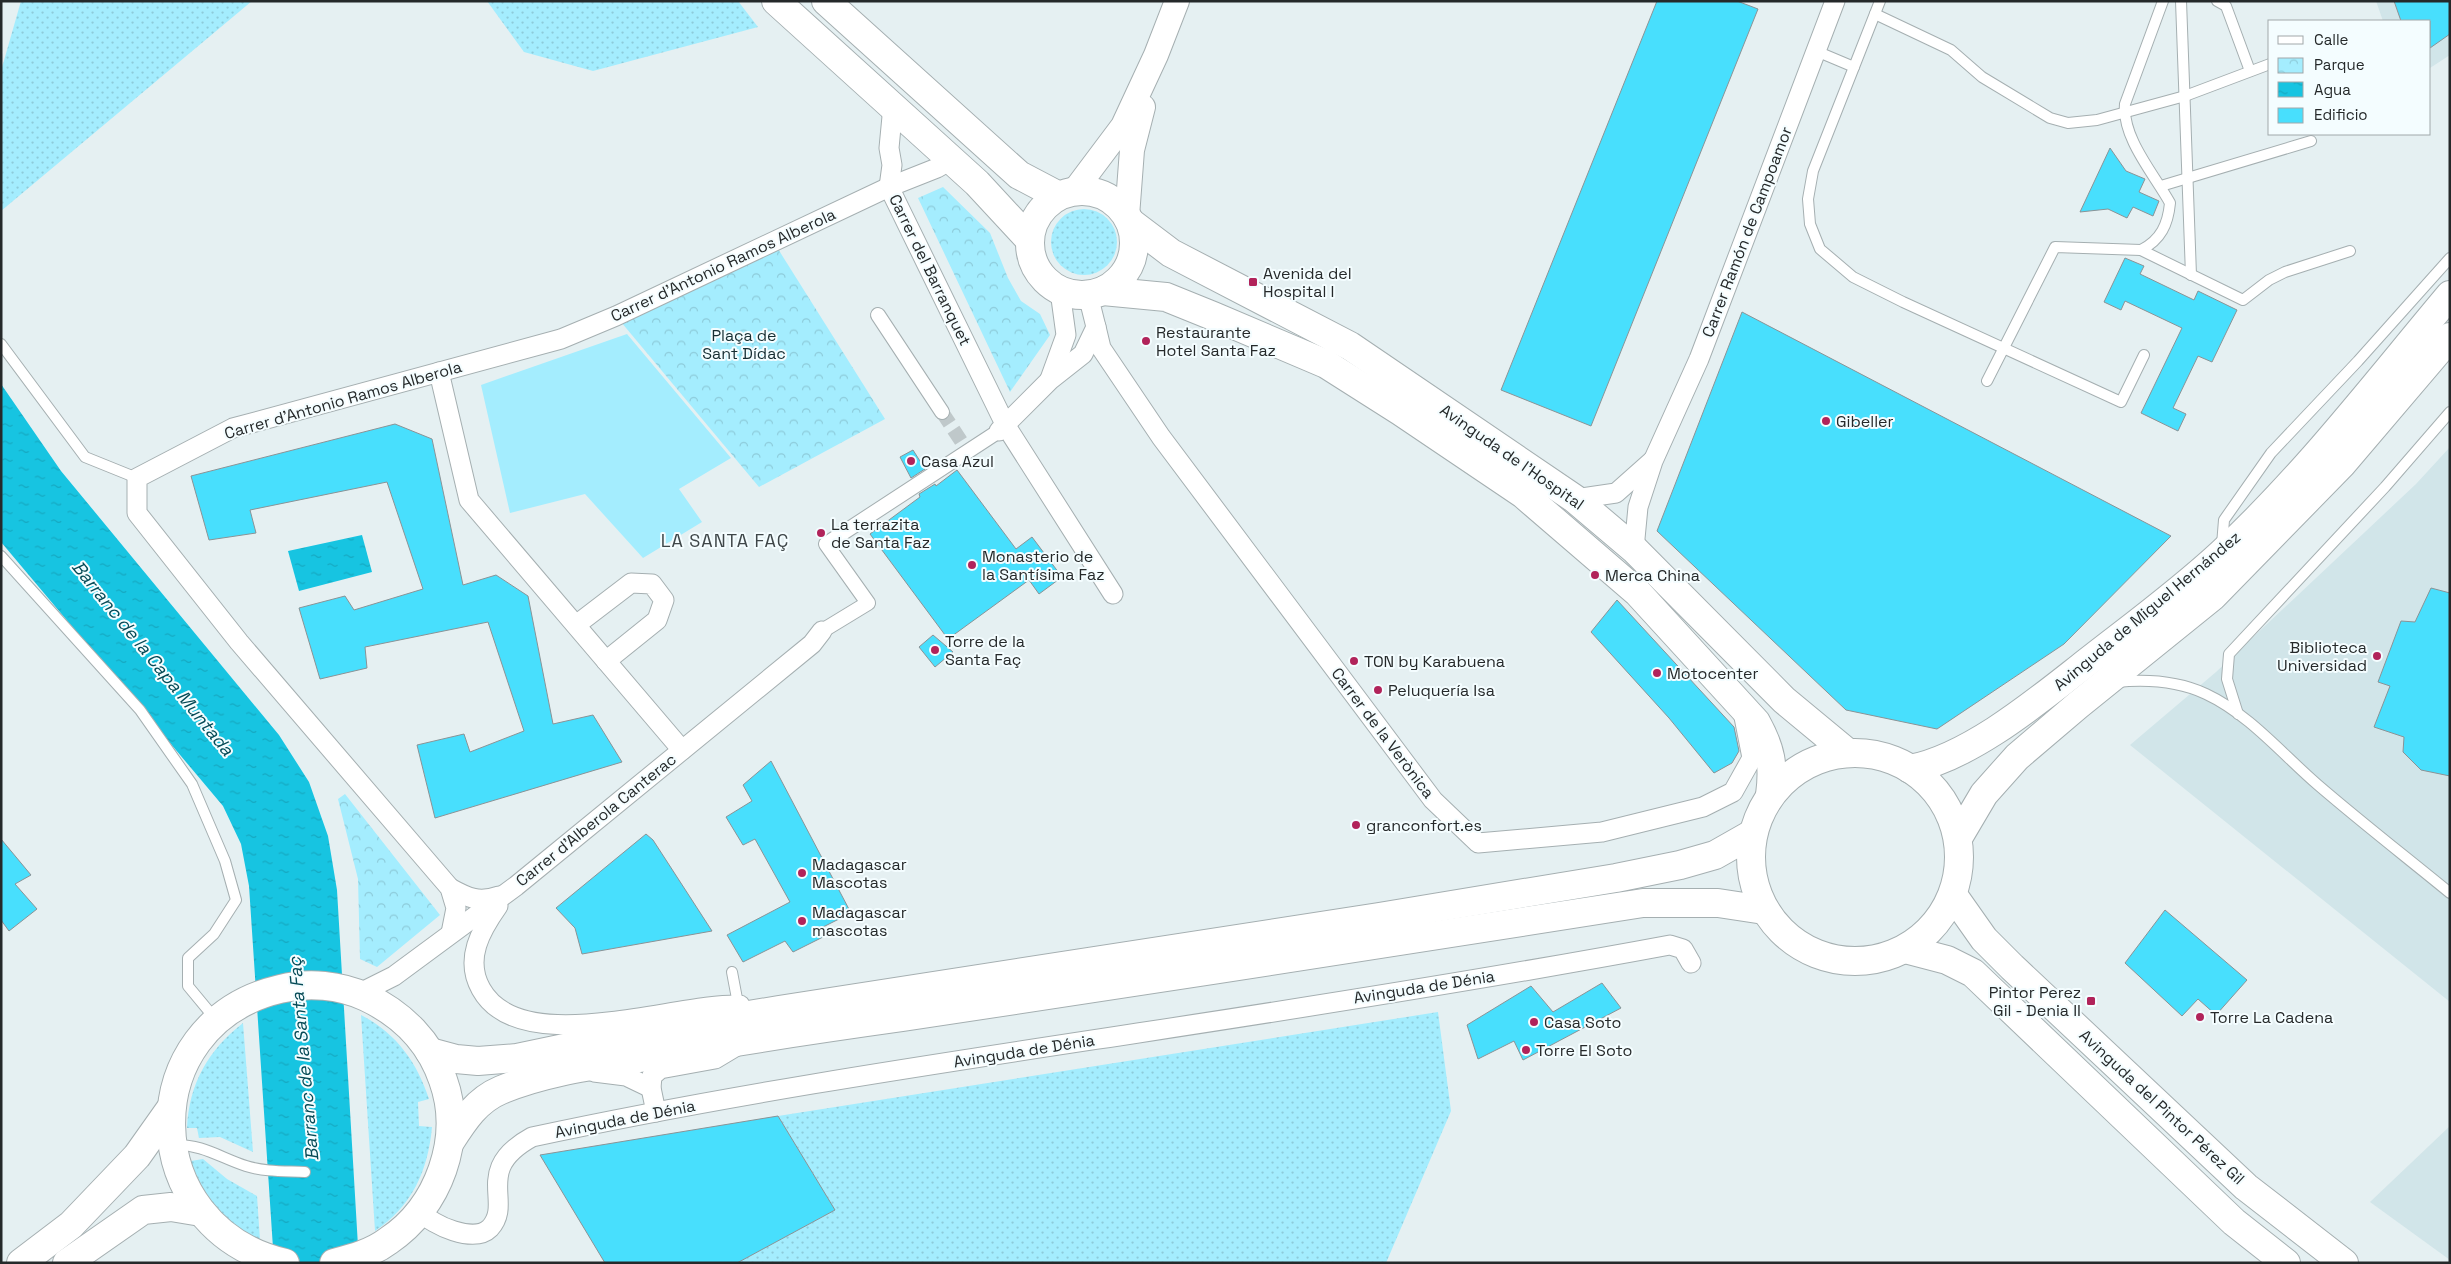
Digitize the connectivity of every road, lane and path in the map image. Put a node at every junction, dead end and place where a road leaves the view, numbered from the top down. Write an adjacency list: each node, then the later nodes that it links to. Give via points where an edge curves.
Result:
1 (776, 1): 16 (main road)
2 (826, 1): 23 (main road, via 1019,175)
3 (1177, 1): 11 (street)
4 (1834, 1): 10 (street, Carrer Ramón de Campoamor)
5 (1880, 1): 9 (lane)
6 (2163, 1): 17 (lane)
7 (2182, 1): 15 (lane)
8 (2217, 1): 14 (lane, via 2226,6)
9 (1875, 14): 13 (lane); 17 (lane, via 1951,50 1982,77 2050,118 2084,123)
10 (1816, 51): 13 (lane); 45 (street, Carrer Ramón de Campoamor, via 1699,359)
11 (1156, 55): 23 (street, via 1123,126); 24 (street, via 1132,150)
12 (2268, 65): 14 (lane)
13 (1854, 67): 37 (lane, via 1813,172 1808,199 1810,224 1820,249 1853,277)
14 (2250, 71): 15 (lane)
15 (2185, 96): 17 (lane); 20 (lane)
16 (893, 106): 19 (main road); 22 (street, Carrer del Barranquet)
17 (2124, 113): 21 (lane, via 2131,138)
18 (2311, 141): 20 (lane)
19 (951, 160): 22 (street, Carrer d'Antonio Ramos Alberola); 25 (main road)
20 (2188, 179): 21 (lane); 29 (lane)
21 (2161, 186): 26 (lane, via 2170,203 2169,217 2164,230 2150,246)
22 (889, 187): 39 (street, Carrer d'Antonio Ramos Alberola, via 561,339); 44 (street, Carrer del Barranquet)
23 (1066, 193): 24 (main road, via 1107,196); 25 (main road, via 1040,209)
24 (1129, 219): 31 (main road, via 1135,244 1131,263 1121,279); 47 (main road, Avinguda de l'Hospital, via 1171,253 1350,346)
25 (1028, 238): 30 (main road, via 1034,267)
26 (2141, 250): 29 (lane); 37 (lane, via 2055,246)
27 (2350, 251): 29 (lane, via 2285,272 2243,300)
28 (2450, 258): 49 (lane, via 2271,453 2224,520)
29 (2191, 275)
30 (1060, 292): 31 (main road); 40 (street, via 1066,336)
31 (1096, 293): 34 (street, Carrer de la Verònica); 56 (main road, Avinguda de l'Hospital, via 1166,297 1326,364 1400,410 1530,500 1638,593)
32 (2450, 295): 49 (main road, Avinguda de Miguel Hernández, via 2285,489)
33 (878, 315): 42 (street)
34 (1096, 327): 40 (street, via 1082,354); 56 (street, Carrer de la Verònica, via 1101,348 1167,445 1433,800 1478,843 1602,832 1702,808 1733,792 1752,758)
35 (2450, 337): 55 (main road, Avinguda de Miguel Hernández, via 2342,464 2213,596)
36 (1, 344): 46 (lane, via 85,457)
37 (2004, 348): 38 (lane, via 2121,402); 41 (lane)
38 (2144, 354)
39 (439, 372): 46 (street, Carrer d'Antonio Ramos Alberola, via 233,428); 52 (street, via 469,500)
40 (1050, 380): 44 (street)
41 (1987, 381)
42 (942, 412)
43 (2450, 412): 57 (lane, via 2385,487 2229,654 2227,679)
44 (1003, 429): 51 (street, Carrer del Barranquet); 53 (street, via 826,544 868,603)
45 (1653, 461): 47 (street, Carrer Ramón de Campoamor, via 1616,493); 48 (street, Carrer Ramón de Campoamor, via 1638,507)
46 (137, 478): 64 (street, via 137,513 239,642)
47 (1576, 498): 48 (main road, Avinguda de l'Hospital)
48 (1634, 549): 59 (main road, Avinguda de l'Hospital, via 1784,700)
49 (2222, 553): 60 (main road, Avinguda de Miguel Hernández, via 2047,694 1960,753)
50 (1, 556): 76 (lane, via 140,710 192,784 225,861 236,900 214,934 188,958 188,986)
51 (1113, 594)
52 (576, 625): 54 (street); 54 (street, via 631,583 652,584 664,600 657,620)
53 (822, 631): 58 (street, Carrer d'Alberola Canterac, via 812,644)
54 (606, 661): 58 (street)
55 (2104, 684): 57 (lane, via 2144,680 2184,686 2207,695); 63 (main road, Avinguda de Miguel Hernández, via 2017,757 1984,794)
56 (1742, 706): 61 (main road, Avinguda de l'Hospital, via 1756,722 1768,744 1773,772)
57 (2238, 714): 66 (lane, via 2319,786)
58 (682, 750): 65 (street, Carrer d'Alberola Canterac)
59 (1848, 753): 60 (main road, via 1891,759); 61 (main road, via 1818,759 1791,774)
60 (1910, 769): 63 (main road, via 1941,798)
61 (1770, 796): 62 (main road)
62 (1752, 834): 68 (main road, via 1750,865 1757,896); 75 (main road, via 1716,855 1616,878 1379,918)
63 (1958, 838): 67 (main road, via 1958,876)
64 (450, 888): 65 (street, via 470,900 488,900); 69 (street, via 456,908)
65 (507, 893): 69 (street, Carrer d'Alberola Canterac); 74 (street, via 485,925 475,947 474,966 478,985 487,1001 503,1013 546,1026 569,1026)
66 (2450, 893)
67 (1952, 895): 70 (main road, via 1941,917); 93 (main road, Avinguda del Pintor Pérez Gil, via 1984,939 2012,967 2246,1187)
68 (1764, 910): 70 (main road, via 1780,931 1802,948 1826,958 1853,962 1880,959); 77 (main road, via 1718,903 1643,903)
69 (451, 933): 73 (street, Carrer d'Alberola Canterac, via 394,976)
70 (1905, 950): 92 (main road, Avinguda del Pintor Pérez Gil, via 1947,960 1973,973 2234,1222)
71 (1691, 963): 82 (street, Avinguda de Dénia, via 1683,949 1670,945)
72 (732, 972): 74 (lane)
73 (355, 993): 76 (main road, via 309,985 267,992); 78 (main road, via 399,1017)
74 (738, 1004): 75 (street)
75 (779, 1010): 78 (main road, via 617,1037 516,1058 478,1061)
76 (217, 1021): 81 (main road, via 186,1060)
77 (748, 1039): 79 (main road); 80 (street, via 715,1059 660,1070 652,1076)
78 (430, 1052): 83 (main road, via 445,1086)
79 (581, 1068): 80 (street, via 603,1075 626,1076); 83 (main road, via 498,1092 480,1102)
80 (651, 1088): 82 (street)
81 (171, 1108): 84 (main road); 89 (main road, via 137,1156 71,1225)
82 (656, 1112): 87 (street, Avinguda de Dénia, via 532,1137 516,1146 504,1159 496,1178 496,1214 489,1228 476,1235 455,1232 430,1222)
83 (450, 1142): 87 (main road, via 440,1179)
84 (172, 1145): 85 (lane, via 205,1148 261,1170); 86 (main road, via 177,1169)
85 (305, 1172)
86 (201, 1212): 88 (main road, via 218,1231 238,1245); 90 (main road, via 171,1207 143,1210)
87 (420, 1212): 91 (main road, via 400,1233 376,1249)
88 (273, 1259)
89 (21, 1263)
90 (67, 1263)
91 (334, 1263)
92 (2286, 1263)
93 (2344, 1263)

